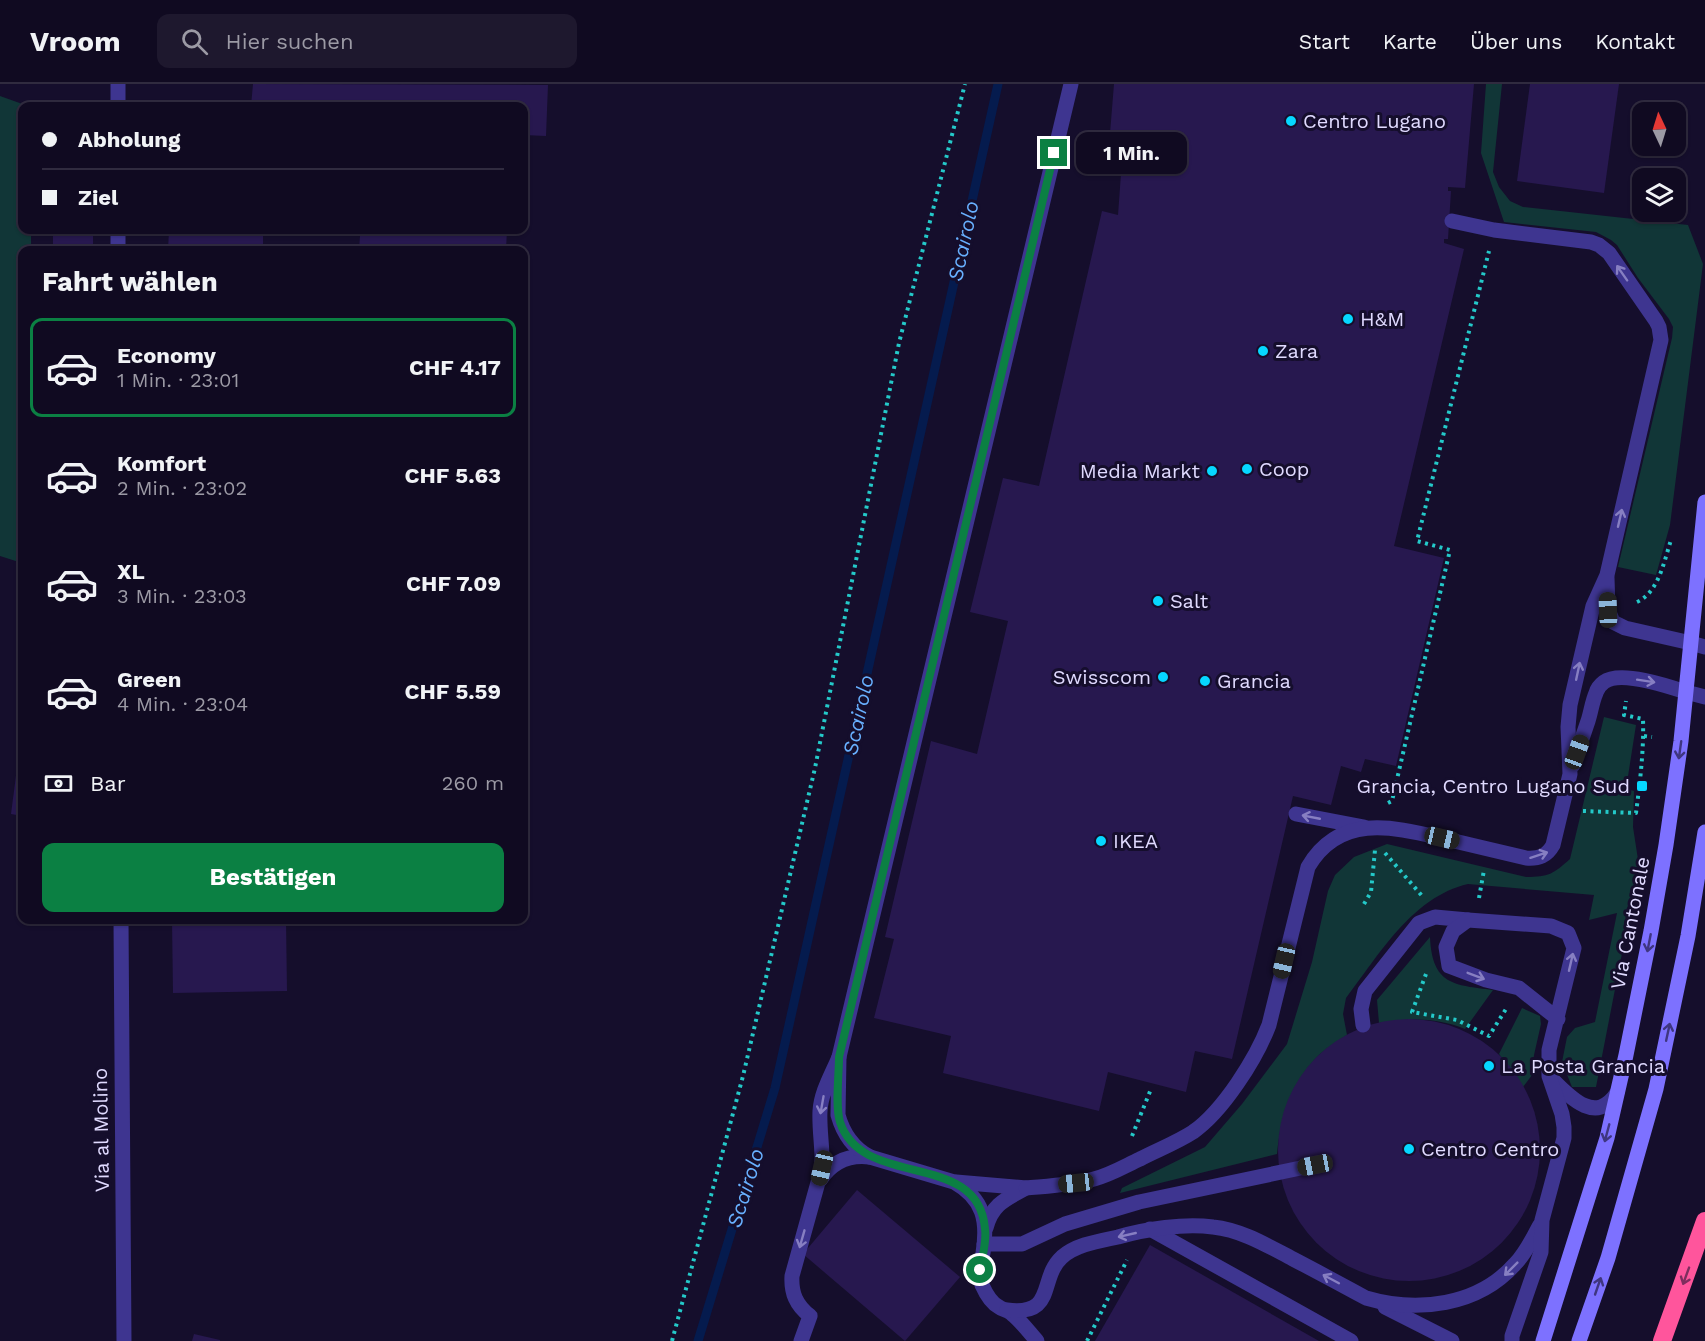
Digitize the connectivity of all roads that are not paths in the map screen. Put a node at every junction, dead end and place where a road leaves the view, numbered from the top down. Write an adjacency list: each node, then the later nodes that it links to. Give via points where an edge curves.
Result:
1 (118, 84): 3 (street)
2 (1071, 84): 18 (street)
3 (118, 102)
4 (1452, 221): 6 (street, one-way to 4, via 1661,340 1659,327 1609,253 1599,245)
5 (1705, 502): 7 (main road, Via Cantonale)
6 (1607, 575): 7 (street, via 1608,610 1613,622); 10 (street, one-way to 6, via 1570,705 1593,606)
7 (1698, 645): 8 (main road, Via Cantonale)
8 (1686, 692): 9 (street); 10 (street, one-way to 8, via 1596,693 1605,681 1618,677); 20 (main road, Via Cantonale, one-way to 20, via 1666,845)
9 (1705, 697)
10 (1569, 774): 12 (street, one-way to 10, via 1400,828 1535,859 1549,852 1553,845)
11 (1296, 814): 12 (street, one-way to 11)
12 (1367, 828): 25 (street, via 1334,839 1319,850 1308,867 1263,1041 1208,1119 1175,1142 1107,1174 1076,1183)
13 (1705, 832): 39 (main road, one-way to 13, via 1608,1258 1656,1089)
14 (1472, 920): 16 (street, one-way to 16, via 1453,931 1446,947 1449,966 1519,988); 16 (street, one-way to 14, via 1574,948 1568,933 1551,926); 17 (street, via 1435,918 1419,923 1365,991)
15 (121, 924): 32 (street, Via al Molino)
16 (1557, 1019): 19 (street, via 1549,1050)
17 (1363, 1025)
18 (839, 1057): 21 (street, via 840,1122 849,1139); 24 (street, one-way to 24, via 821,1103 823,1156)
19 (1549, 1076): 20 (street, via 1583,1106 1605,1106); 26 (street, via 1564,1127)
20 (1617, 1093): 38 (main road, Via Cantonale, one-way to 38)
21 (870, 1157): 23 (street); 24 (street, via 836,1162)
22 (1315, 1165): 29 (street, via 1139,1202 1065,1224 1028,1242)
23 (954, 1182): 25 (street); 29 (street, via 978,1203)
24 (818, 1183): 33 (street, one-way to 33, via 792,1276 795,1300 810,1316)
25 (1026, 1188): 29 (street, via 996,1207)
26 (1542, 1220): 30 (street, one-way to 30, via 1517,1263 1490,1285 1467,1296 1440,1304 1404,1306); 37 (street, via 1541,1252)
27 (1705, 1221): 40 (highway, one-way to 40)
28 (1150, 1229): 30 (street, one-way to 28, via 1255,1239 1232,1231 1212,1227); 31 (street, one-way to 31, via 1070,1250 1054,1265 1041,1301 1027,1310); 35 (street)
29 (985, 1237): 31 (street, via 981,1283 992,1302)
30 (1366, 1298): 36 (street)
31 (1007, 1310): 34 (street)
32 (124, 1341)
33 (801, 1341)
34 (1037, 1341)
35 (1351, 1341)
36 (1452, 1341)
37 (1512, 1341)
38 (1543, 1341)
39 (1579, 1341)
40 (1662, 1341)

